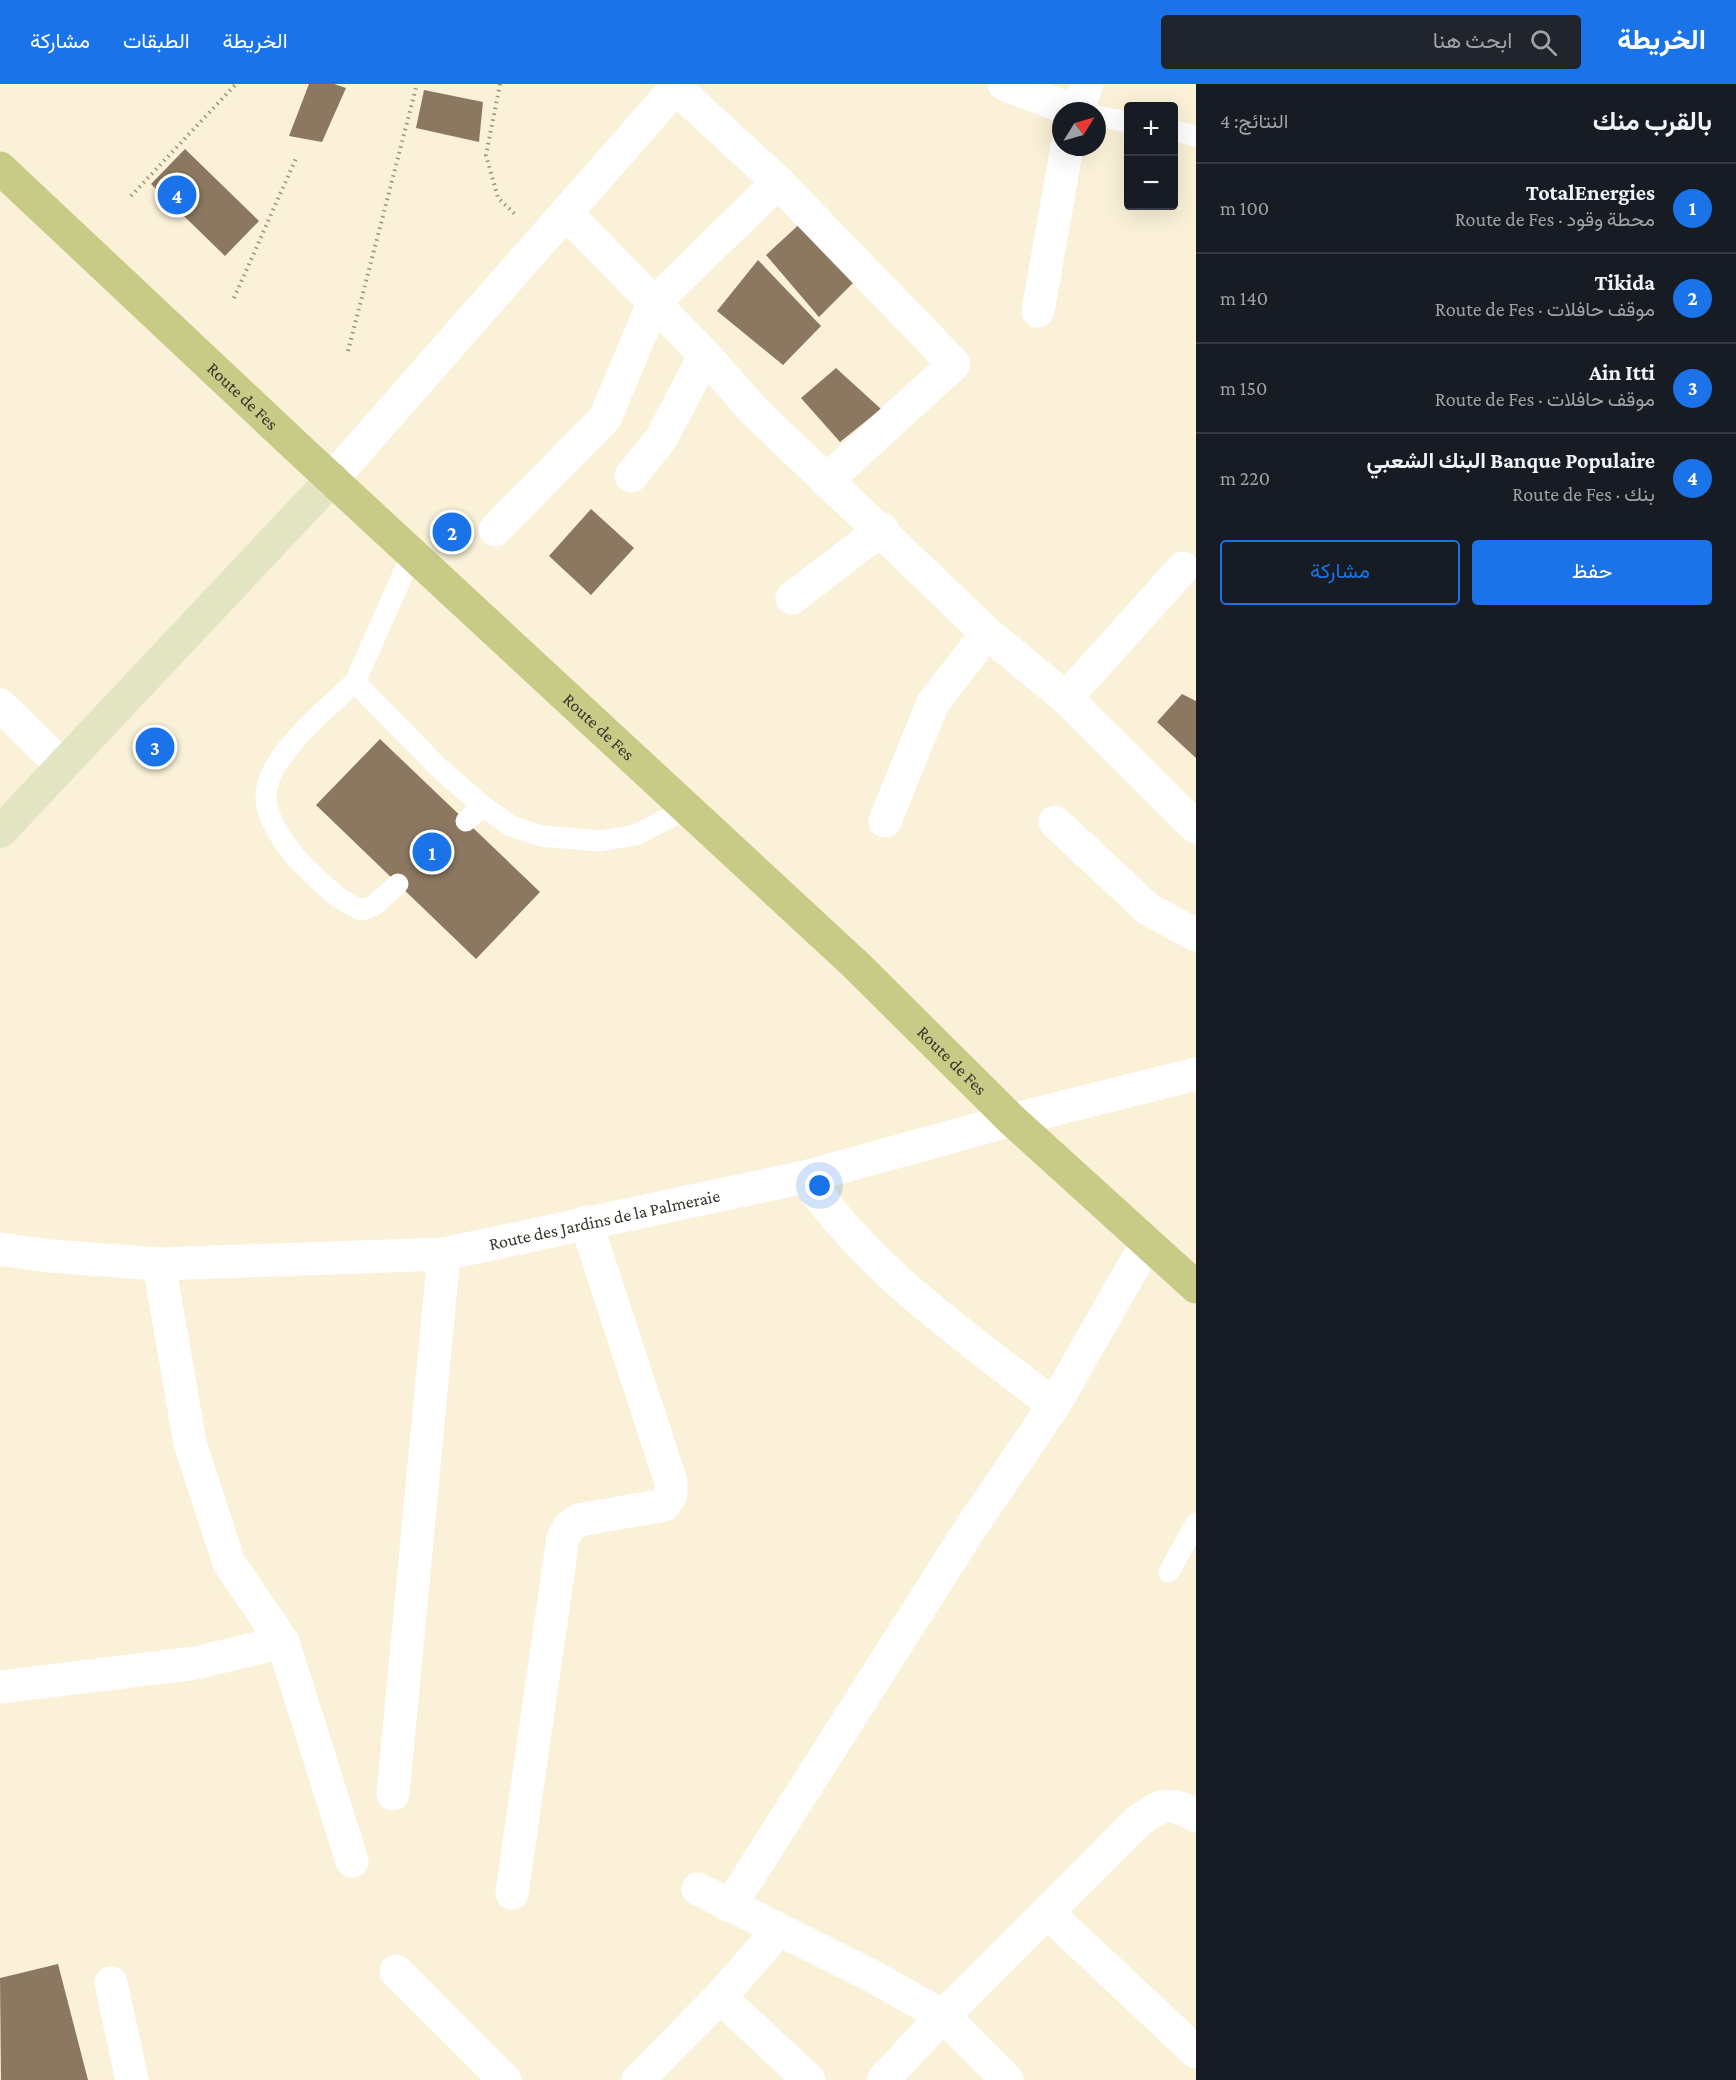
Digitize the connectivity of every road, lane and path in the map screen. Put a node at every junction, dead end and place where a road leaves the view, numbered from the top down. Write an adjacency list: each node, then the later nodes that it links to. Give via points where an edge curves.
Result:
1 (236, 84): 17 (path)
2 (417, 84): 23 (path)
3 (500, 84): 19 (path, via 486,154 498,198)
4 (1004, 84): 7 (street)
5 (1087, 84): 8 (street)
6 (678, 86): 16 (street); 18 (street)
7 (1052, 102)
8 (1080, 102)
9 (1106, 118): 10 (lane)
10 (1124, 121)
11 (1178, 132): 12 (lane)
12 (1196, 136)
13 (297, 156): 20 (path)
14 (1065, 156): 22 (street)
15 (0, 168): 26 (main road, Route de Fes)
16 (778, 182): 21 (street); 27 (street, via 954,364)
17 (131, 196)
18 (567, 214): 19 (street); 21 (street)
19 (542, 240): 26 (street)
20 (234, 298)
21 (653, 304): 24 (street); 28 (street, via 605,418)
22 (1038, 311)
23 (348, 351)
24 (705, 355): 25 (street, via 661,439); 27 (street, via 754,411)
25 (631, 476)
26 (332, 479): 30 (main road, Route de Fes); 37 (street)
27 (826, 481): 29 (street)
28 (495, 530)
29 (882, 530): 32 (street); 33 (street)
30 (411, 554): 34 (lane); 39 (main road, Route de Fes)
31 (1183, 567): 35 (street)
32 (792, 598)
33 (987, 633): 35 (street); 41 (street, via 933,703)
34 (355, 681): 38 (lane, via 440,769); 45 (lane, via 282,756 266,795 269,812 296,858 348,905 369,908)
35 (1066, 698): 43 (street)
36 (0, 705): 37 (street)
37 (62, 766): 44 (street)
38 (483, 806): 39 (lane, via 511,826 541,836 599,841 636,835); 40 (lane)
39 (688, 808): 48 (main road, Route de Fes, via 856,965)
40 (466, 821)
41 (885, 821)
42 (1055, 822): 46 (street, via 1148,909)
43 (1196, 827)
44 (0, 832)
45 (398, 884)
46 (1196, 935)
47 (1196, 1074): 48 (street, Route des Jardins de la Palmeraie)
48 (1012, 1120): 49 (street, Route des Jardins de la Palmeraie); 51 (main road, Route de Fes)
49 (805, 1177): 50 (street, Route des Jardins de la Palmeraie); 56 (street, via 833,1216 889,1275)
50 (586, 1222): 53 (street, Route des Jardins de la Palmeraie); 65 (street, via 671,1482 671,1494 664,1505 579,1520 562,1538)
51 (1147, 1243): 55 (main road, Route de Fes); 56 (street)
52 (0, 1249): 54 (street, Route des Jardins de la Palmeraie)
53 (444, 1254): 54 (street, Route des Jardins de la Palmeraie); 61 (street)
54 (159, 1264): 59 (street, via 190,1443 229,1563)
55 (1196, 1287)
56 (1054, 1405): 66 (street, via 961,1542)
57 (1196, 1523): 58 (lane)
58 (1168, 1572)
59 (283, 1642): 60 (street, via 195,1663); 63 (street)
60 (0, 1687)
61 (393, 1794)
62 (1196, 1816): 67 (street, via 1170,1804 1157,1808 1138,1821)
63 (352, 1861)
64 (698, 1888): 66 (street)
65 (512, 1893)
66 (730, 1906): 68 (street)
67 (1047, 1912): 72 (street); 73 (street)
68 (778, 1931): 71 (street); 72 (street, via 874,1977)
69 (396, 1971): 75 (street)
70 (111, 1983): 74 (street)
71 (720, 1997): 76 (street); 77 (street)
72 (943, 2016): 78 (street); 79 (street)
73 (1196, 2052)
74 (132, 2080)
75 (505, 2080)
76 (638, 2080)
77 (809, 2080)
78 (884, 2080)
79 (1007, 2080)

